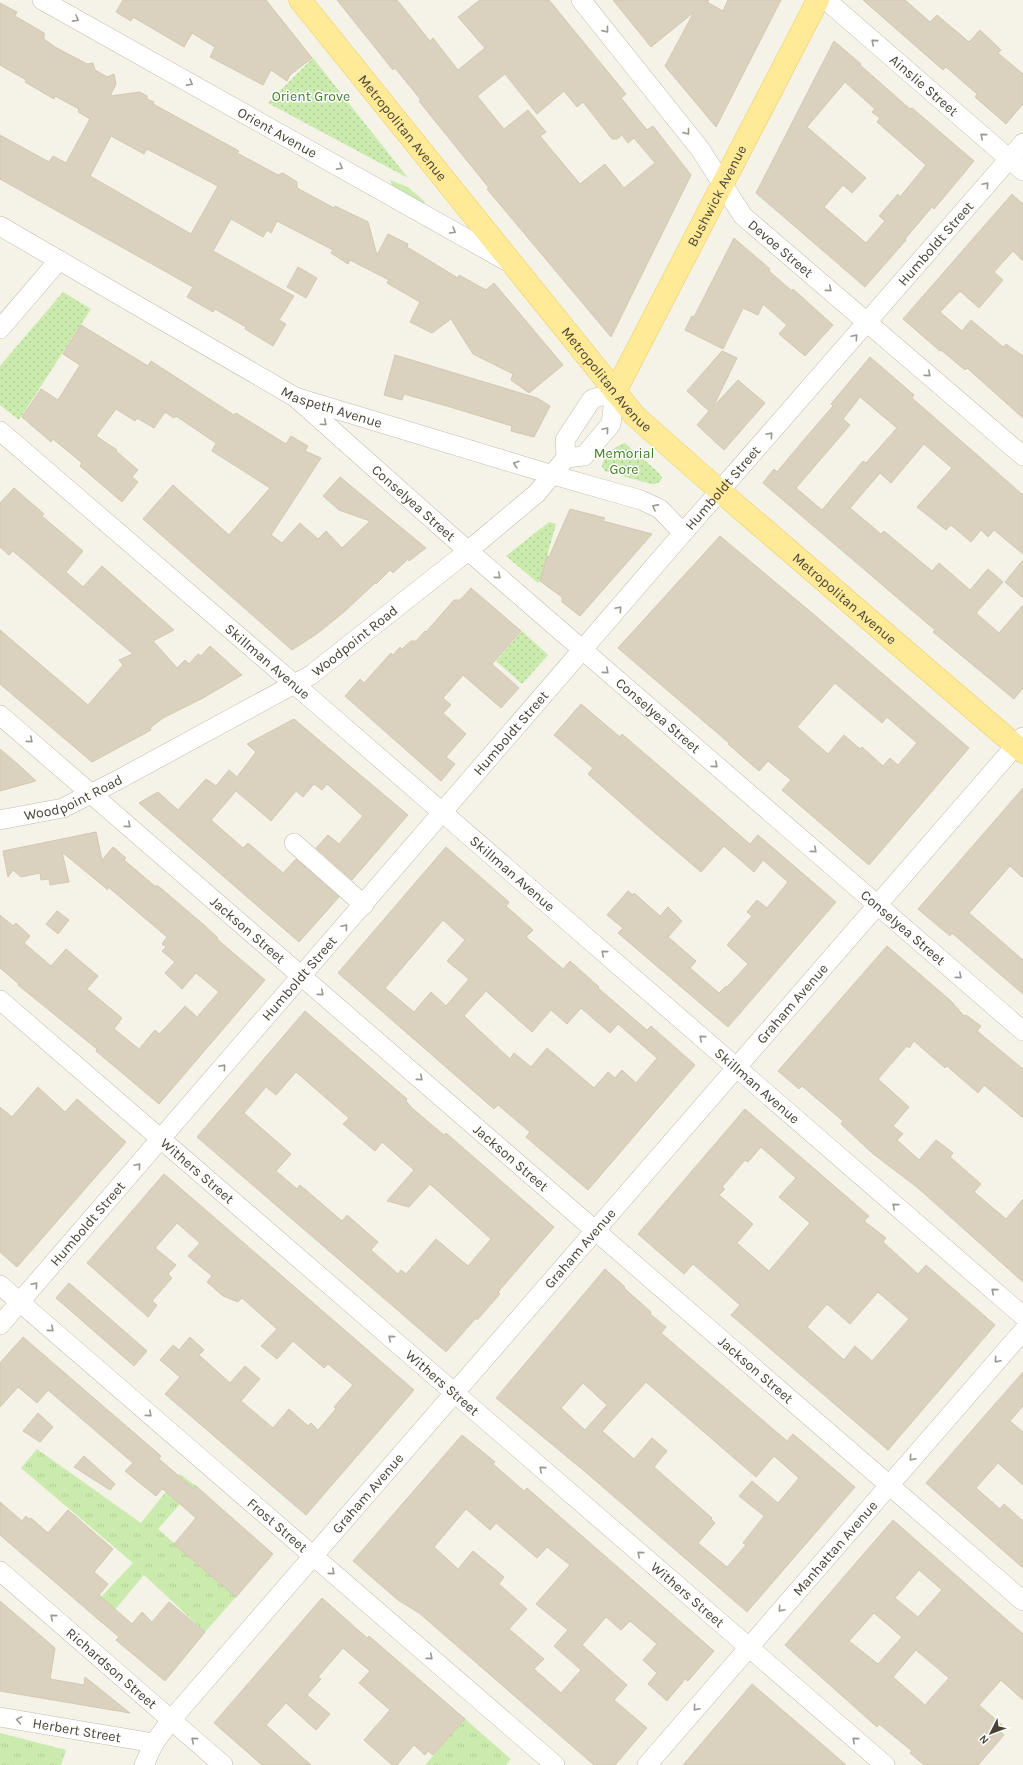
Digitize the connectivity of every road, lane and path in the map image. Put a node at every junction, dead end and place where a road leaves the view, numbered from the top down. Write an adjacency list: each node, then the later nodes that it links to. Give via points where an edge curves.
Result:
1 (42, 0): 11 (street, Orient Avenue, one-way to 11)
2 (300, 0): 11 (main road, Metropolitan Avenue)
3 (581, 0): 8 (street, Devoe Street, one-way to 8, via 700,149)
4 (818, 0): 8 (main road, Bushwick Avenue)
5 (826, 0): 7 (street, Ainslie Street, one-way to 5)
6 (1023, 143): 7 (street, Humboldt Street)
7 (1016, 165): 12 (street, Humboldt Street, one-way to 7)
8 (723, 183): 12 (street, Devoe Street, one-way to 12, via 743,216); 14 (main road, Bushwick Avenue)
9 (0, 226): 10 (street, Maspeth Avenue)
10 (59, 260): 13 (street); 15 (street, Maspeth Avenue)
11 (513, 265): 14 (main road, Metropolitan Avenue)
12 (868, 322): 17 (street, Devoe Street, one-way to 17); 20 (street, Humboldt Street, one-way to 12)
13 (0, 329)
14 (615, 392): 18 (street, via 592,399 565,440); 18 (street, one-way to 14, via 584,456 611,424); 20 (main road, Metropolitan Avenue, via 635,416)
15 (295, 397): 19 (street, Maspeth Avenue, one-way to 15); 22 (street, Conselyea Street, one-way to 22)
16 (0, 431): 24 (street, Skillman Avenue)
17 (1023, 456)
18 (566, 458): 19 (street, Woodpoint Road)
19 (554, 475): 21 (street, Maspeth Avenue, one-way to 19, via 660,509 642,500); 22 (street, Woodpoint Road, via 537,493)
20 (721, 492): 21 (street, Humboldt Street); 26 (main road, Metropolitan Avenue)
21 (683, 533): 23 (street, Humboldt Street, one-way to 21)
22 (468, 551): 23 (street, Conselyea Street, one-way to 23); 24 (street, Woodpoint Road, via 311,674)
23 (583, 650): 28 (street, Humboldt Street); 31 (street, Conselyea Street, one-way to 31)
24 (293, 684): 27 (street, Woodpoint Road); 28 (street, Skillman Avenue)
25 (0, 715): 27 (street, Jackson Street, one-way to 27)
26 (1020, 745): 31 (street, Graham Avenue)
27 (91, 794): 29 (street, Woodpoint Road, via 63,808); 33 (street, Jackson Street, one-way to 33)
28 (443, 813): 32 (street, Humboldt Street); 36 (street, Skillman Avenue, one-way to 28)
29 (0, 820)
30 (294, 844): 32 (street)
31 (877, 904): 35 (street, Conselyea Street, one-way to 35); 36 (street, Graham Avenue)
32 (364, 905): 33 (street, Humboldt Street, one-way to 32)
33 (303, 976): 37 (street, Humboldt Street, one-way to 33); 38 (street, Jackson Street, one-way to 38)
34 (0, 1000): 37 (street, Withers Street)
35 (1023, 1031)
36 (736, 1068): 38 (street, Graham Avenue); 41 (street, Skillman Avenue, one-way to 36)
37 (161, 1139): 40 (street, Humboldt Street, one-way to 37); 44 (street, Withers Street, one-way to 37)
38 (595, 1231): 44 (street, Graham Avenue); 45 (street, Jackson Street)
39 (0, 1285): 40 (street, Frost Street)
40 (20, 1302): 42 (street, Humboldt Street); 46 (street, Frost Street, one-way to 46)
41 (1023, 1316)
42 (0, 1325)
43 (1023, 1331): 45 (street, Manhattan Avenue, one-way to 45)
44 (454, 1393): 46 (street, Graham Avenue); 49 (street, Withers Street, one-way to 44)
45 (889, 1485): 48 (street, Jackson Street); 49 (street, Manhattan Avenue, one-way to 49)
46 (313, 1556): 51 (street, Graham Avenue); 55 (street, Frost Street, one-way to 55)
47 (0, 1571): 51 (street, Richardson Street, one-way to 47)
48 (1023, 1601)
49 (748, 1648): 56 (street, Manhattan Avenue, one-way to 56); 57 (street, Withers Street, one-way to 49)
50 (0, 1717): 52 (street, Herbert Street, one-way to 50)
51 (171, 1720): 52 (street, Graham Avenue); 54 (street, Richardson Street, one-way to 51)
52 (154, 1743): 53 (street, Graham Avenue)
53 (144, 1765)
54 (223, 1765)
55 (555, 1765)
56 (647, 1765)
57 (885, 1765)

